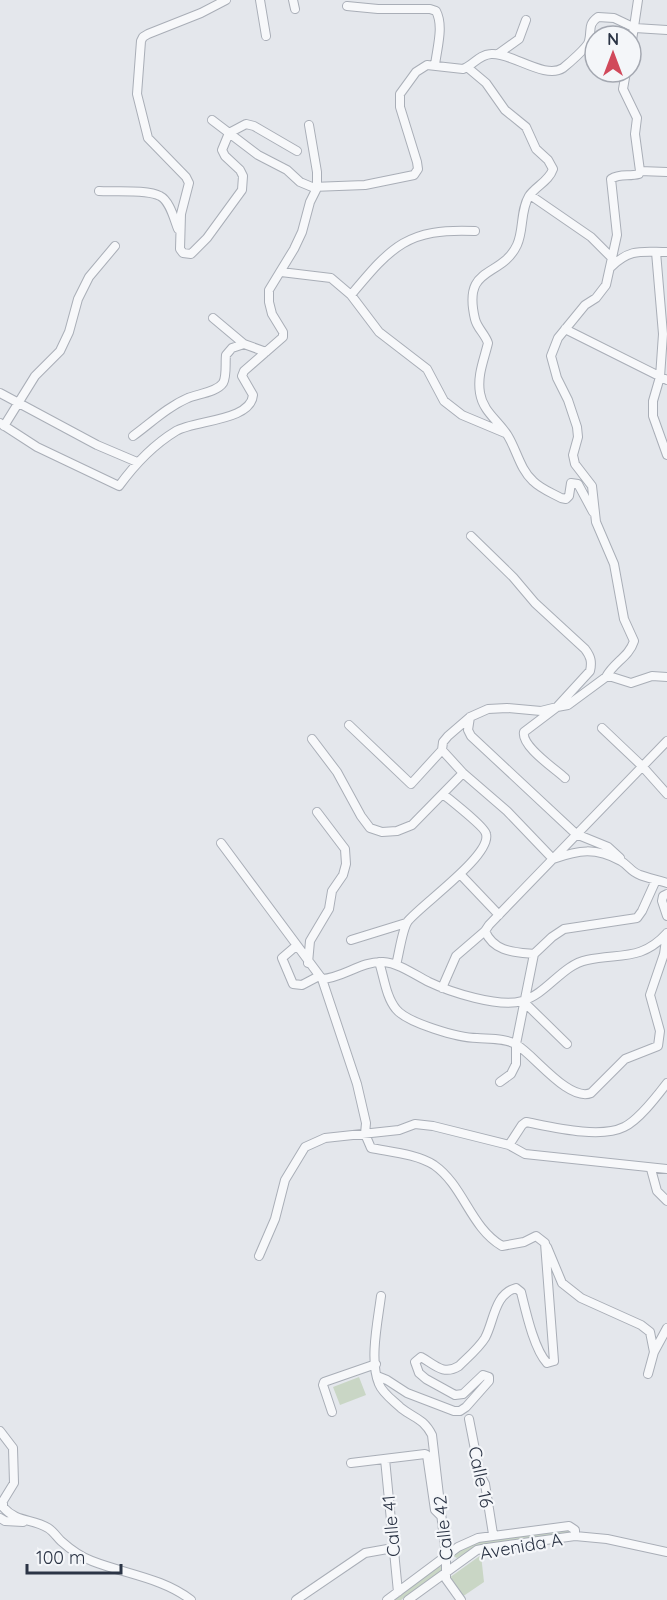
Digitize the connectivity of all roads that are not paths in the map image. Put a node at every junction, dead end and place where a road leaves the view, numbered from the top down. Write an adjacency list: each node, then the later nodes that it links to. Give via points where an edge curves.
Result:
1 (226, 0): 29 (street, via 148,34 141,41 137,94 148,138 189,183)
2 (260, 0): 13 (street)
3 (293, 0): 6 (street)
4 (638, 0): 10 (street)
5 (347, 6): 16 (street, via 436,10 439,33)
6 (295, 9)
7 (526, 20): 15 (street, via 519,39)
8 (590, 24): 9 (street, via 598,16)
9 (626, 24)
10 (635, 24)
11 (643, 29): 12 (street)
12 (667, 30)
13 (266, 36)
14 (583, 50): 15 (street, via 556,71)
15 (498, 54): 17 (street, via 482,56)
16 (435, 65): 17 (street); 25 (street, via 421,68 400,94 400,107 417,162 414,175 365,186)
17 (467, 67): 27 (street, via 486,83 505,110 526,127 536,149 552,164 551,174)
18 (624, 84): 23 (street, via 637,118)
19 (212, 120): 21 (street)
20 (309, 125): 25 (street)
21 (229, 133): 22 (street, via 246,124 254,126); 25 (street, via 300,182); 29 (street, via 222,150 240,170 242,190 191,254 180,249)
22 (297, 151)
23 (640, 171): 24 (street); 33 (street, via 612,179 617,235)
24 (667, 172)
25 (317, 188): 35 (street, via 302,232)
26 (99, 191): 29 (street, via 160,196)
27 (530, 195): 33 (street, via 591,237); 45 (street, via 516,247 478,279 472,301 476,321 488,343 480,368 482,403)
28 (475, 231): 36 (street, via 451,230 402,242 381,258)
29 (180, 233)
30 (115, 246): 43 (street, via 89,277 60,351 35,376)
31 (656, 252): 32 (street); 34 (street, via 635,251); 41 (street)
32 (667, 252)
33 (612, 258): 34 (street)
34 (610, 268): 38 (street, via 606,285)
35 (281, 272): 36 (street, via 331,278); 40 (street, via 272,283 269,296 283,337)
36 (351, 295): 45 (street, via 380,332 427,369 444,402 462,415)
37 (213, 318): 39 (street)
38 (565, 329): 41 (street); 49 (street, via 551,356 577,427 573,455 592,486)
39 (244, 344): 40 (street); 46 (street, via 226,355 225,375 219,387 166,410)
40 (266, 352): 48 (street, via 242,376 254,395 246,409 177,430)
41 (664, 379): 47 (street, via 652,402)
42 (0, 393): 43 (street)
43 (18, 403): 44 (street); 48 (street)
44 (2, 424): 48 (street, via 37,447 119,486)
45 (507, 434): 49 (street, via 534,483 566,499 571,483 578,484)
46 (133, 436)
47 (667, 455)
48 (137, 462)
49 (596, 522): 51 (street, via 614,564 624,620 634,641 631,650)
50 (471, 536): 53 (street, via 590,655 590,671)
51 (606, 677): 52 (street, via 631,683 652,676); 53 (street, via 568,705)
52 (667, 677)
53 (557, 707): 54 (street, via 541,711 488,709); 62 (street, via 524,732 523,737)
54 (470, 717): 59 (street, via 448,736); 66 (street, via 471,736)
55 (349, 725): 59 (street, via 411,784)
56 (602, 728): 60 (street)
57 (312, 739): 63 (street, via 370,828 397,831 412,825)
58 (667, 741): 60 (street)
59 (442, 750): 61 (street)
60 (642, 766): 64 (street); 66 (street)
61 (463, 773): 63 (street); 68 (street)
62 (565, 778)
63 (443, 794): 70 (street, via 487,834 483,848)
64 (667, 794)
65 (317, 812): 83 (street, via 345,849 346,864 332,891 329,909 310,940)
66 (576, 834): 68 (street); 69 (street, via 608,847)
67 (221, 843): 80 (street)
68 (553, 859): 69 (street, via 592,850); 74 (street)
69 (624, 863): 71 (street, via 629,870)
70 (460, 874): 74 (street); 76 (street)
71 (656, 880): 72 (street); 81 (street, via 637,918 564,929)
72 (667, 883)
73 (667, 894): 75 (street, via 662,901)
74 (500, 915): 77 (street)
75 (667, 916)
76 (406, 923): 79 (street); 84 (street)
77 (485, 932): 81 (street, via 504,951); 86 (street, via 456,956)
78 (667, 933): 87 (street, via 640,953 574,965); 88 (street, via 650,995 660,1031 658,1046 625,1059 586,1095 547,1072)
79 (351, 940)
80 (296, 946): 83 (street); 85 (street, via 282,958 292,984 302,985)
81 (534, 954): 87 (street)
82 (379, 962): 84 (street); 85 (street, via 329,979); 88 (street, via 390,1000 404,1016 458,1036)
83 (308, 963): 85 (street)
84 (396, 965): 86 (street)
85 (320, 977): 92 (street, via 357,1084)
86 (442, 988): 87 (street, via 474,998)
87 (523, 1001): 88 (street); 89 (street)
88 (516, 1044): 90 (street, via 514,1070)
89 (567, 1044)
90 (500, 1082)
91 (667, 1083): 93 (street, via 624,1127 600,1132 526,1122)
92 (365, 1134): 93 (street, via 415,1124); 97 (street, via 372,1148 420,1159 444,1173 495,1242 509,1245 536,1236); 98 (street, via 325,1138 305,1147 285,1180 275,1219)
93 (509, 1144): 94 (street, via 525,1154)
94 (651, 1169): 95 (street); 96 (street, via 657,1191)
95 (667, 1169)
96 (667, 1202)
97 (545, 1243): 101 (street, via 562,1283 581,1298 641,1325 650,1332); 104 (street, via 554,1361 547,1363 539,1351 521,1292 516,1287 494,1310 485,1338 455,1369 437,1369 420,1357 415,1362 419,1373 455,1395 463,1394 487,1375 489,1381 463,1409 454,1412 407,1394)
98 (259, 1256)
99 (381, 1296): 102 (street)
100 (667, 1328): 101 (street)
101 (654, 1352): 103 (street)
102 (376, 1364): 104 (street); 105 (street, via 324,1382)
103 (648, 1374)
104 (377, 1376): 110 (street, Calle 42, via 384,1391 429,1428)
105 (332, 1412)
106 (469, 1419): 113 (street, Calle 16)
107 (0, 1431): 112 (street, via 12,1444 13,1455 14,1483 3,1507)
108 (385, 1459): 109 (street); 110 (street, via 427,1455 435,1509); 115 (street, Calle 41)
109 (351, 1463)
110 (441, 1516): 117 (street, Calle 42)
111 (0, 1518): 112 (street)
112 (28, 1522): 120 (street, via 48,1528 92,1561 143,1577)
113 (493, 1534): 114 (street, Avenida A, via 569,1526 575,1530); 117 (street, Avenida A, via 469,1541)
114 (575, 1536): 116 (street); 118 (street, Avenida A, via 477,1550)
115 (393, 1548): 119 (street, Calle 41); 121 (street, via 365,1553)
116 (667, 1552)
117 (446, 1556): 118 (street, Calle 42); 119 (street, Avenida A)
118 (447, 1571): 123 (street, Avenida A); 124 (street, Calle 42, via 446,1579)
119 (398, 1592): 122 (street, Avenida A)
120 (191, 1600)
121 (297, 1600)
122 (387, 1600)
123 (408, 1600)
124 (461, 1600)

